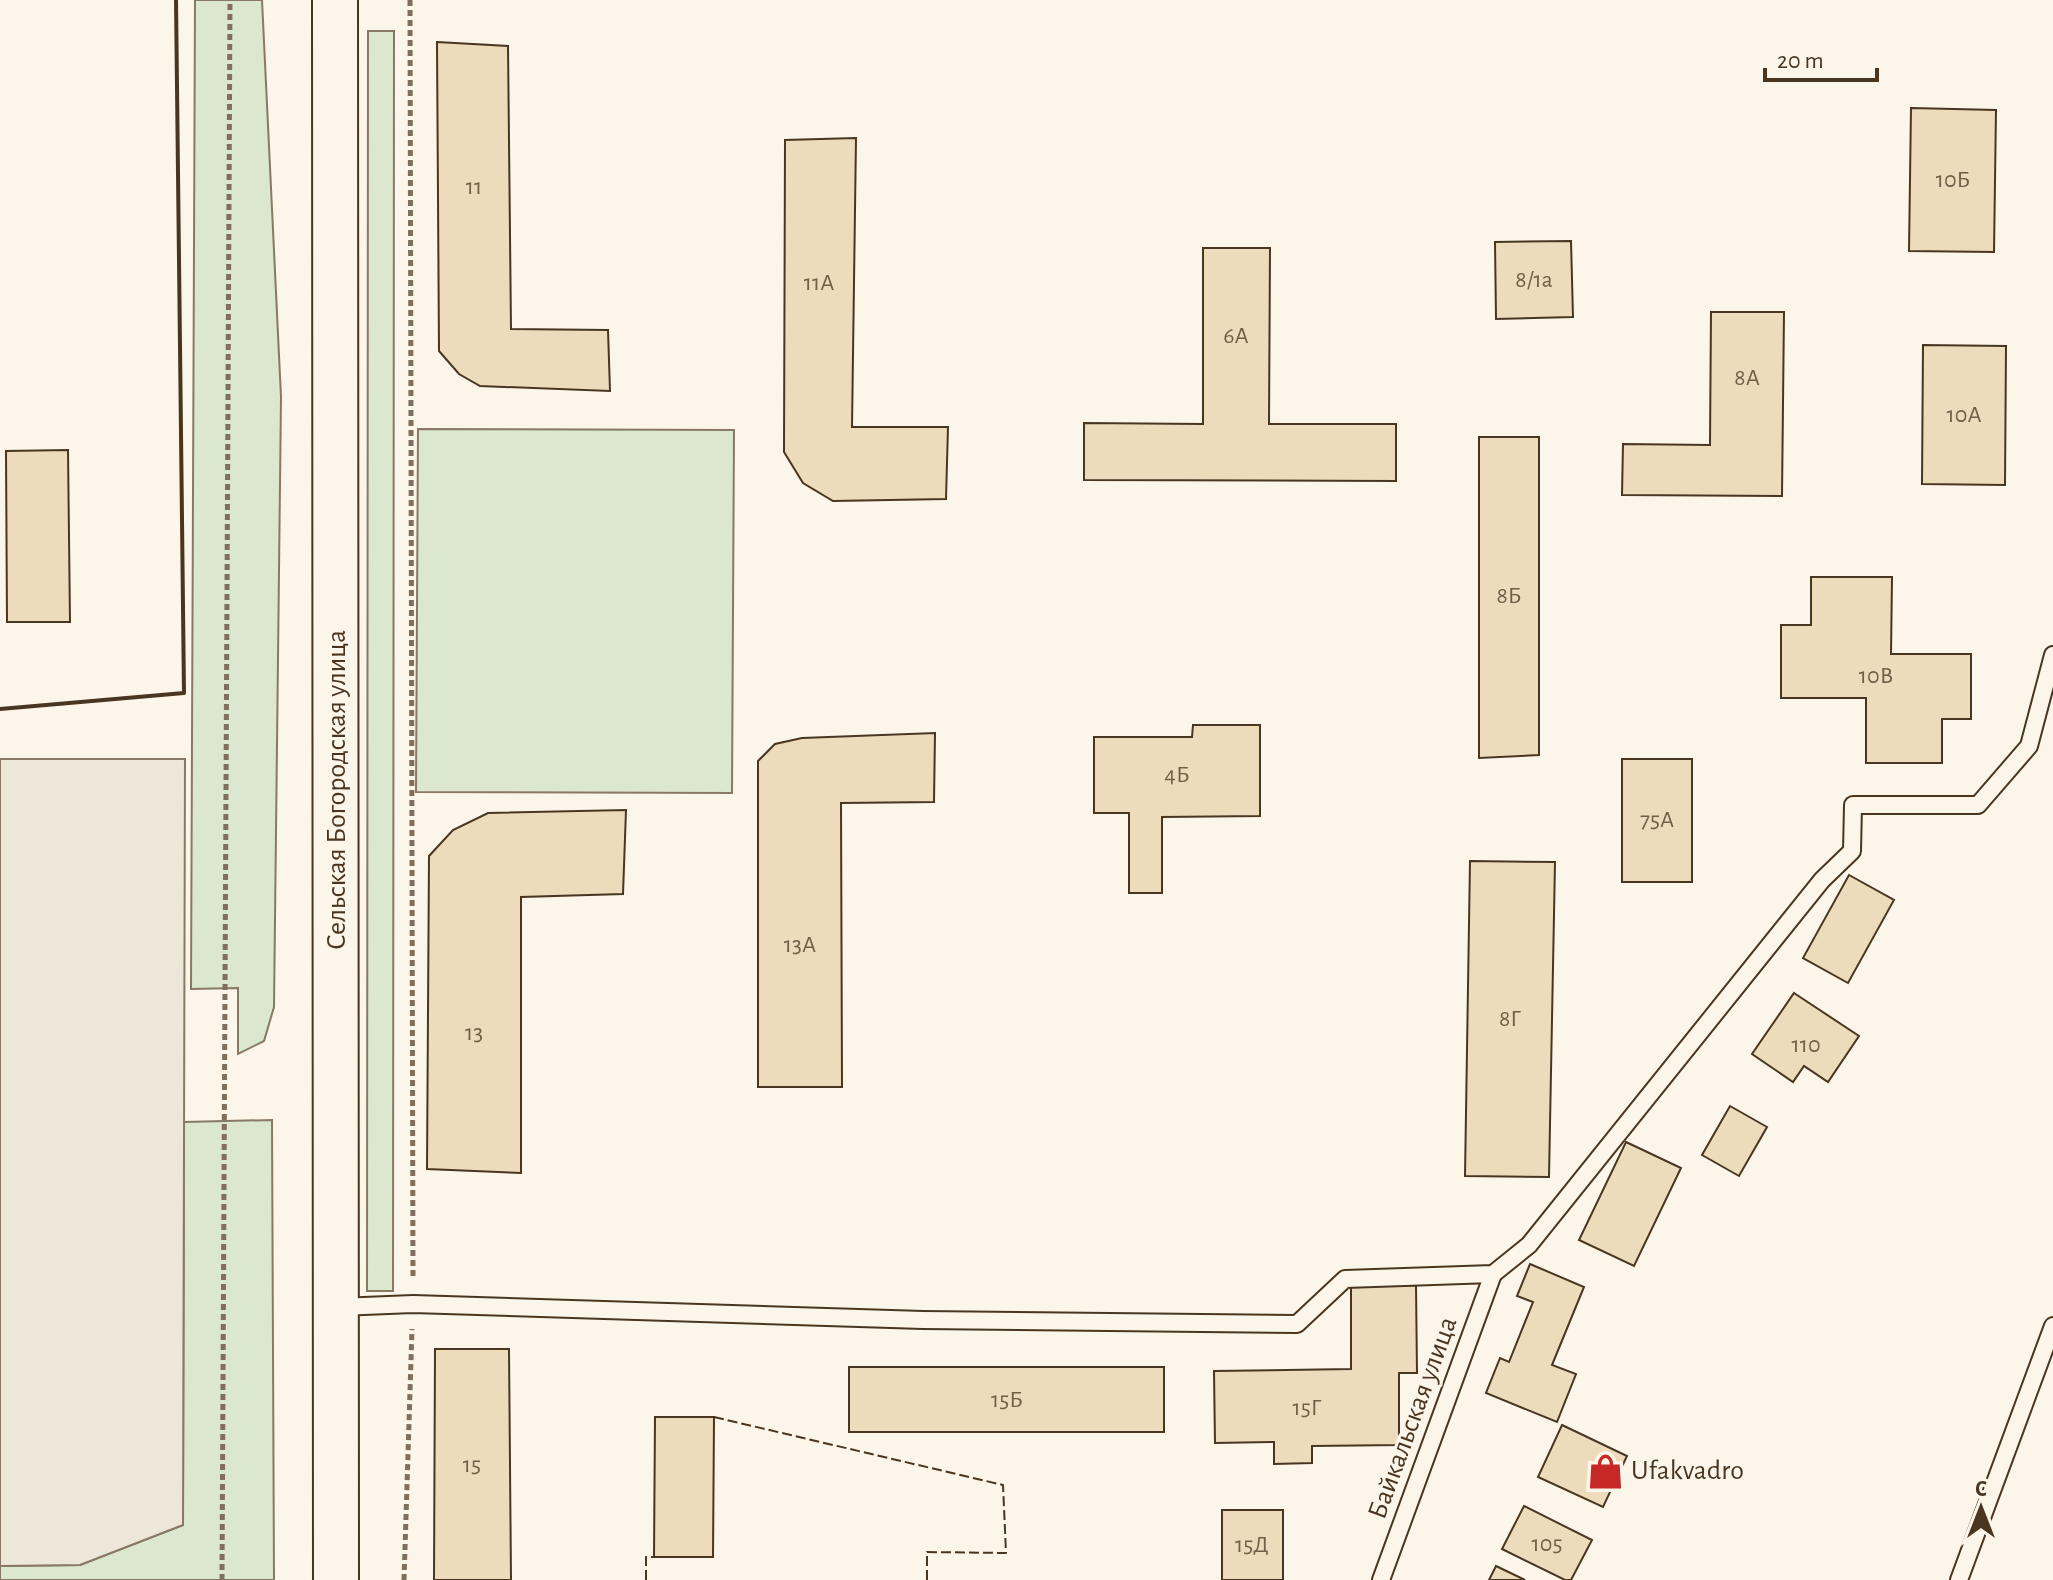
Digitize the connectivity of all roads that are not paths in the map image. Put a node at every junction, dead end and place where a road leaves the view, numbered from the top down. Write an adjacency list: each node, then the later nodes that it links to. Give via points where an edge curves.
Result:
1 (335, 0): 4 (main road, Сельская Богородская улица)
2 (2053, 655): 3 (lane, via 2029,746 1978,805 1853,805 1852,851 1822,880 1529,1245)
3 (1493, 1274): 4 (lane, via 1345,1279 1297,1324 923,1320 413,1304); 7 (lane, Байкальская улица)
4 (337, 1307): 6 (main road, Сельская Богородская улица)
5 (2053, 1326): 8 (lane)
6 (336, 1580)
7 (1381, 1580)
8 (1959, 1580)

